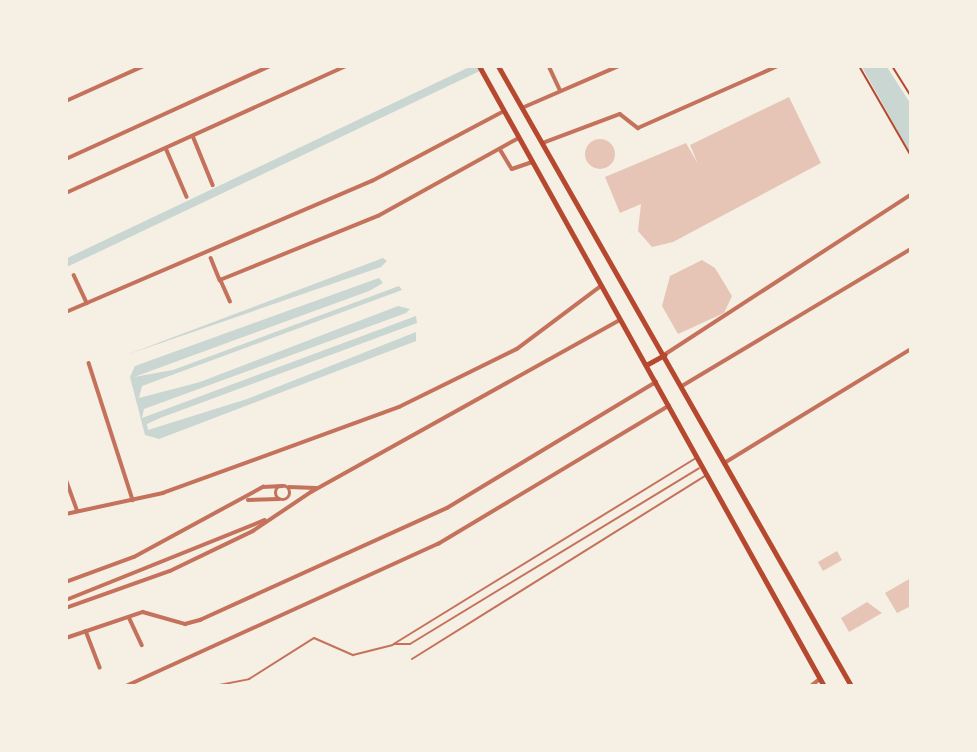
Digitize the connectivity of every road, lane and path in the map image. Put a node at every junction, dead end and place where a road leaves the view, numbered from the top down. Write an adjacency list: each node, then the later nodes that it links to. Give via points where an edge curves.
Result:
1 (144, 66): 13 (street)
2 (270, 66): 22 (street)
3 (346, 66): 16 (street)
4 (479, 66): 15 (main road)
5 (498, 66): 14 (main road)
6 (549, 66): 11 (street)
7 (619, 66): 11 (street)
8 (778, 66): 18 (street, via 636,129 620,114)
9 (859, 66): 21 (path)
10 (892, 66): 12 (path)
11 (560, 91): 14 (street)
12 (911, 97)
13 (66, 101)
14 (522, 107): 18 (main road)
15 (504, 111): 17 (main road); 34 (street, via 372,181)
16 (193, 136): 19 (street); 24 (street)
17 (519, 138): 20 (street); 23 (main road)
18 (542, 143): 38 (main road)
19 (166, 148): 25 (street); 27 (street)
20 (499, 149): 23 (street, via 512,169); 31 (street, via 378,216)
21 (911, 156)
22 (66, 159)
23 (532, 162): 32 (main road)
24 (213, 185)
25 (66, 193)
26 (910, 195): 38 (street)
27 (187, 197)
28 (911, 249): 42 (street)
29 (211, 258): 31 (street)
30 (74, 275): 34 (street)
31 (220, 280): 33 (street)
32 (601, 286): 36 (main road); 54 (street, via 517,349 440,388)
33 (230, 302)
34 (87, 303): 35 (street)
35 (66, 312)
36 (620, 320): 40 (main road); 50 (street)
37 (911, 349): 45 (street)
38 (664, 355): 40 (main road); 42 (main road)
39 (89, 363): 54 (street)
40 (646, 365): 41 (main road)
41 (656, 382): 43 (main road); 62 (street, via 447,508 200,620 185,624 149,611)
42 (682, 386): 45 (main road)
43 (669, 406): 44 (main road); 70 (street, via 438,544)
44 (697, 457): 46 (main road); 65 (lane)
45 (726, 463): 73 (main road)
46 (703, 466): 47 (main road); 65 (lane, via 410,644)
47 (707, 474): 67 (lane); 69 (main road)
48 (66, 479): 56 (street)
49 (285, 487): 50 (street); 52 (street); 53 (street, via 276,493); 55 (street, via 267,485)
50 (318, 488): 51 (street)
51 (306, 495): 52 (street); 58 (street)
52 (288, 498): 53 (street)
53 (280, 499): 55 (street)
54 (133, 500): 56 (street)
55 (246, 500): 59 (street, via 134,557)
56 (77, 510): 57 (street)
57 (66, 514)
58 (267, 519): 60 (street); 61 (street, via 170,571)
59 (66, 582)
60 (66, 600)
61 (66, 608)
62 (129, 617): 63 (street); 66 (street)
63 (86, 631): 64 (street); 68 (street)
64 (66, 638)
65 (394, 644): 71 (lane, via 353,655 314,638 249,679)
66 (142, 645)
67 (411, 659)
68 (100, 667)
69 (822, 682): 72 (street)
70 (126, 685)
71 (214, 685)
72 (811, 685)
73 (851, 685)

